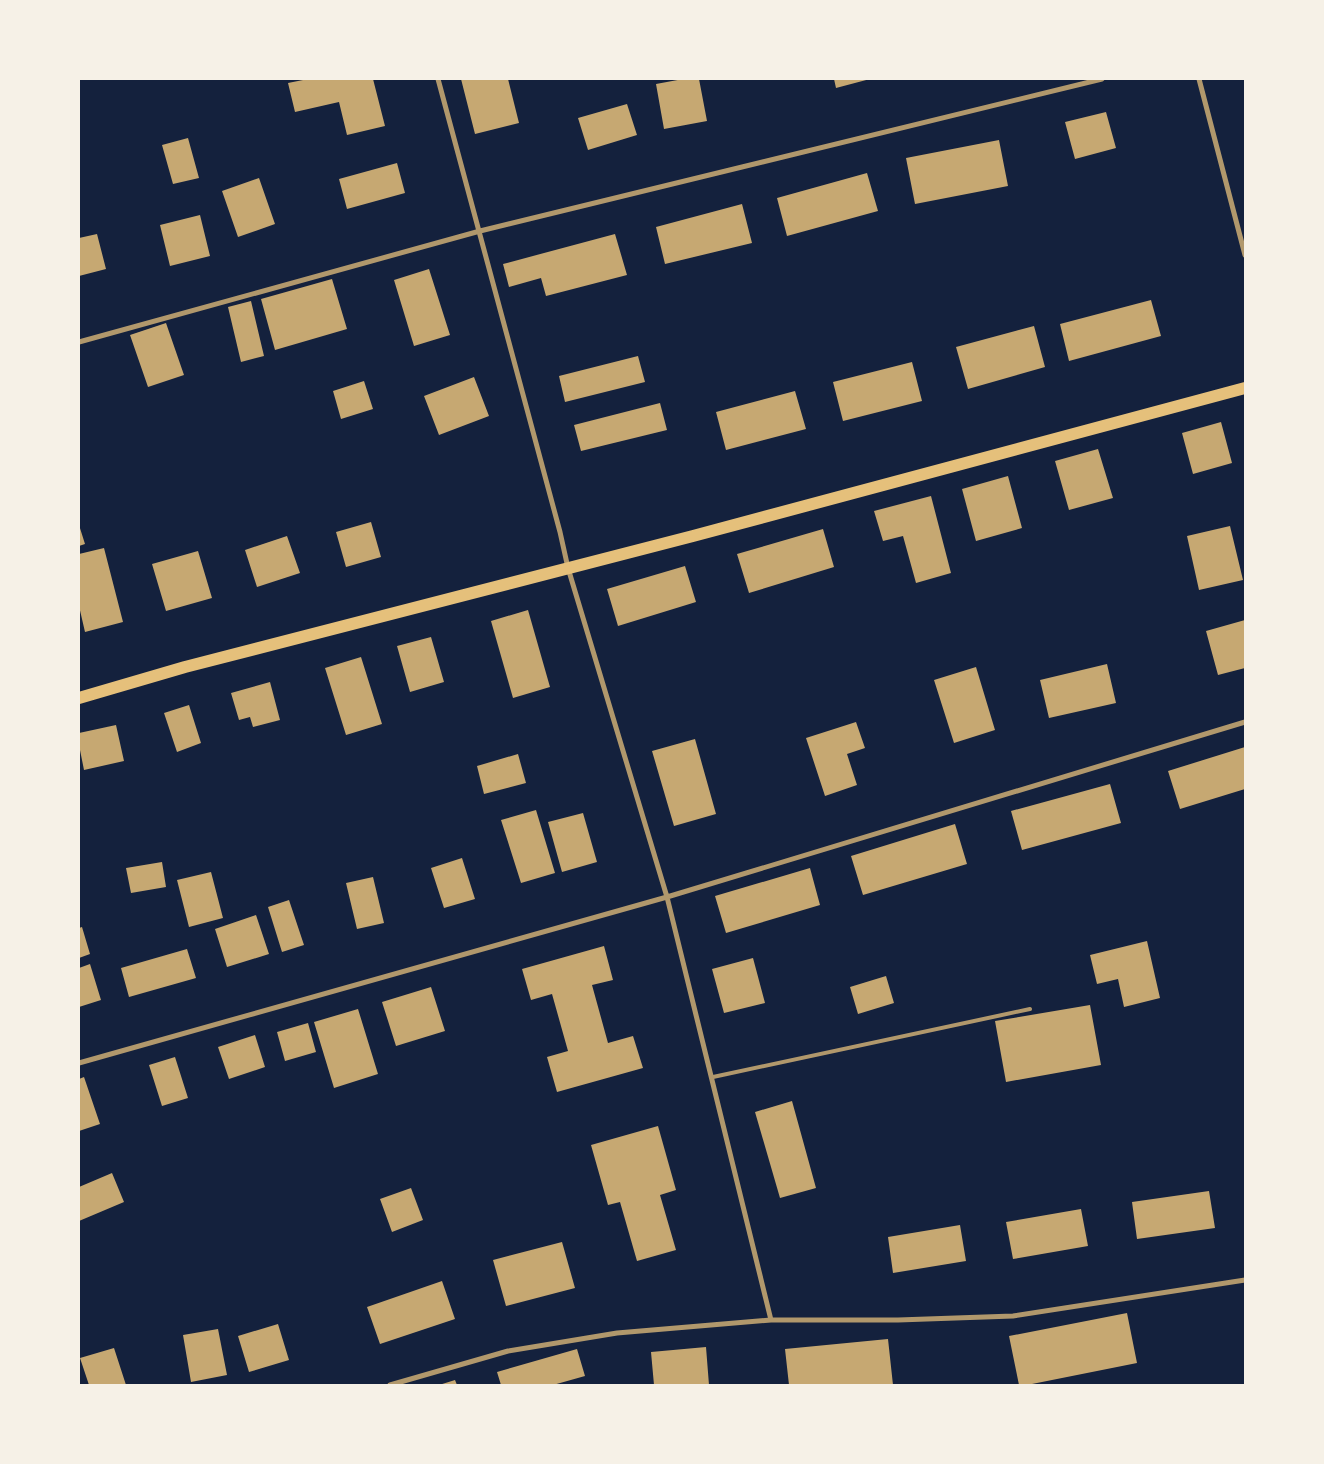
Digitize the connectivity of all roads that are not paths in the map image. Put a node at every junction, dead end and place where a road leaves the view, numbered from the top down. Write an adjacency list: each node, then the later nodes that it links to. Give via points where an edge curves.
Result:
1 (438, 79): 4 (street)
2 (1102, 79): 4 (street)
3 (1199, 79): 5 (street)
4 (480, 231): 6 (street); 8 (street)
5 (1245, 255)
6 (79, 342)
7 (1245, 388): 8 (main road)
8 (568, 568): 9 (main road, via 185,667); 11 (street)
9 (79, 698)
10 (1245, 722): 11 (street)
11 (667, 898): 13 (street); 14 (street)
12 (1030, 1008): 14 (lane)
13 (79, 1063)
14 (713, 1077): 16 (street)
15 (1245, 1280): 16 (street, via 1013,1316)
16 (771, 1320): 17 (street, via 617,1333 508,1351)
17 (390, 1385)

